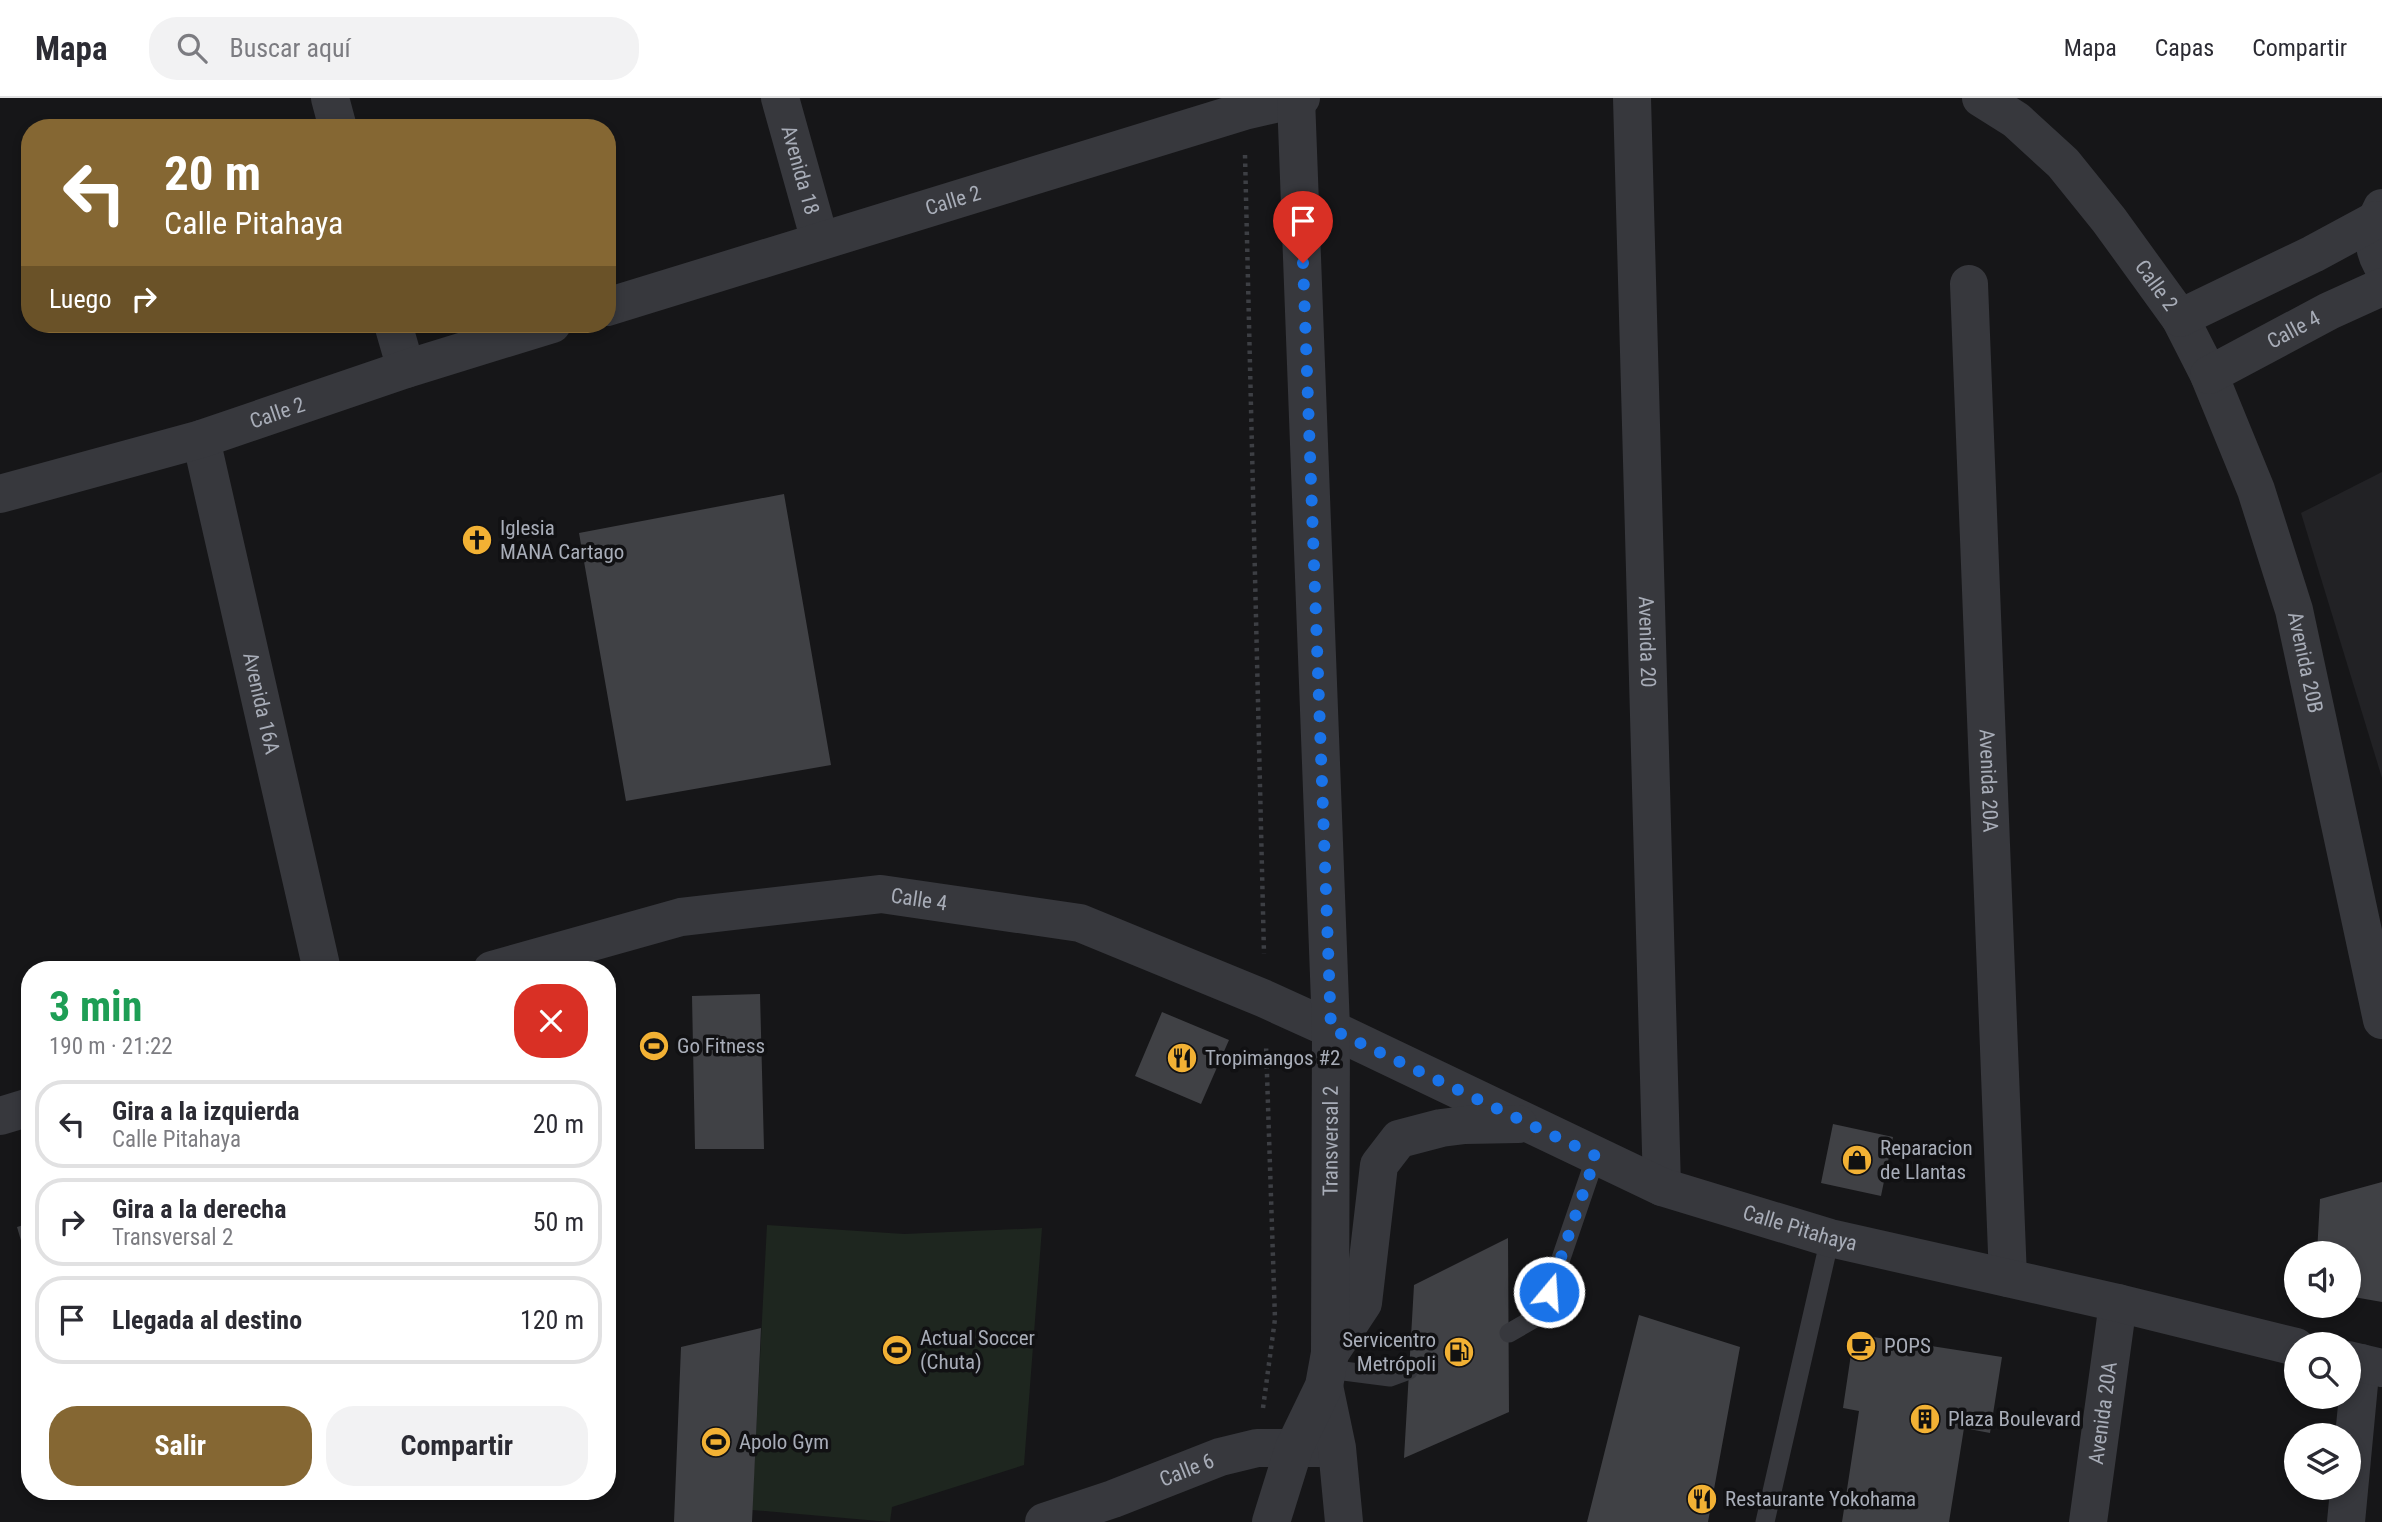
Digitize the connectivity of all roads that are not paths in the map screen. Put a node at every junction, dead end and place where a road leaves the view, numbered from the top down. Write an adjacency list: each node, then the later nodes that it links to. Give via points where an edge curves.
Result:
1 (330, 98): 6 (street)
2 (780, 98): 8 (street, Avenida 18)
3 (1298, 98): 8 (street, Calle 2); 23 (street, Transversal 2)
4 (1632, 98): 28 (street, Avenida 20)
5 (1981, 98): 13 (street, Calle 2, via 2016,120 2063,163)
6 (336, 119)
7 (2379, 214): 9 (street, via 2375,247); 13 (street, Calle 2, via 2313,254)
8 (820, 241): 12 (street, Calle 2)
9 (2382, 265)
10 (1969, 284): 30 (street, Avenida 20A)
11 (2382, 287): 17 (street, Calle 4)
12 (616, 304)
13 (2180, 318): 17 (street, Avenida 20B)
14 (396, 333): 16 (street)
15 (523, 333): 16 (street, Calle 2)
16 (406, 369): 18 (street, Calle 2)
17 (2209, 375): 22 (street, Avenida 20B, via 2256,490 2294,611)
18 (201, 439): 19 (street, Calle 2); 20 (street, Avenida 16A)
19 (0, 494)
20 (320, 961)
21 (524, 961): 23 (street, Calle 4, via 681,917 881,894 1080,923)
22 (2382, 1020)
23 (1331, 1029): 26 (street, Calle Pitahaya); 35 (street, Transversal 2)
24 (21, 1110): 25 (street)
25 (0, 1116)
26 (1527, 1124): 27 (street, Calle Pitahaya); 35 (street, via 1465,1125 1399,1139 1379,1165 1363,1303)
27 (1596, 1156): 28 (street, Calle Pitahaya); 32 (lane, via 1542,1314)
28 (1662, 1187): 29 (street, Calle Pitahaya)
29 (1830, 1238): 30 (street, Calle Pitahaya); 42 (lane)
30 (2008, 1278): 31 (street, Calle Pitahaya)
31 (2118, 1303): 33 (street, Calle Pitahaya); 43 (street, Avenida 20A)
32 (1508, 1333)
33 (2284, 1344)
34 (2364, 1364): 44 (street)
35 (1327, 1369): 36 (lane, via 1390,1377); 37 (street); 38 (street)
36 (1409, 1370)
37 (1275, 1448): 38 (street, Calle 6); 39 (street, Calle 6, via 1220,1457); 40 (street)
38 (1337, 1448): 41 (street)
39 (1044, 1522)
40 (1271, 1522)
41 (1344, 1522)
42 (1765, 1522)
43 (2088, 1522)
44 (2346, 1522)

